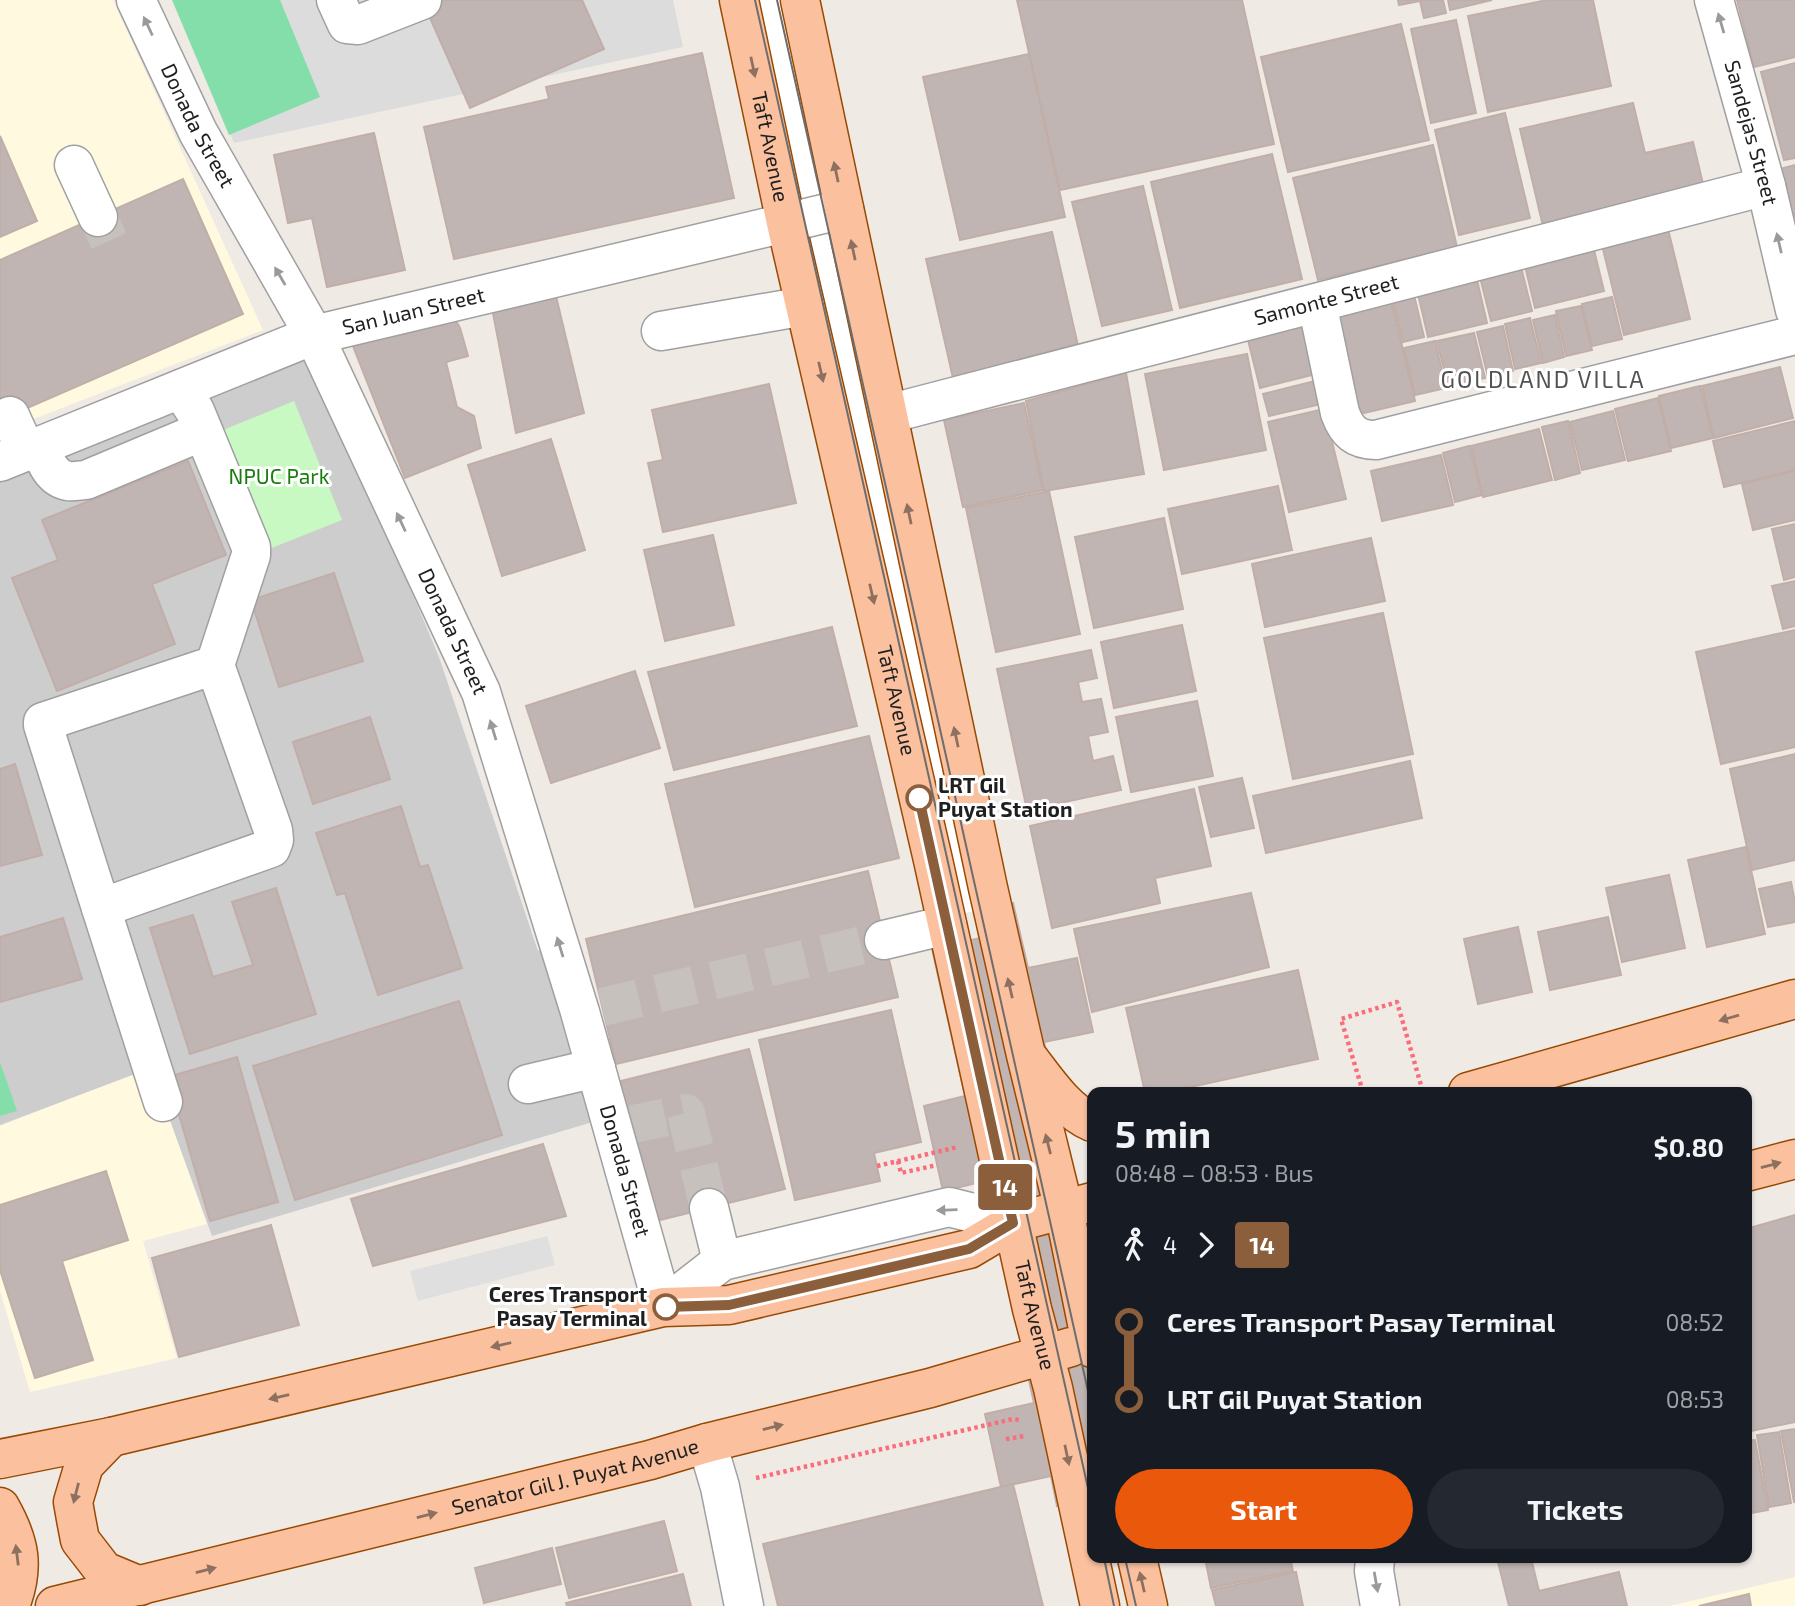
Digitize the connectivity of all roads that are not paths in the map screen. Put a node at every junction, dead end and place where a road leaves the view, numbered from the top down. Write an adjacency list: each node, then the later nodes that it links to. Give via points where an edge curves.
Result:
1 (136, 0): 16 (street, Donada Street, one-way to 1, via 198,132)
2 (336, 0): 3 (street, via 347,24 358,25)
3 (422, 0)
4 (739, 0): 11 (main road, Taft Avenue, one-way to 11)
5 (800, 0): 9 (main road, one-way to 5)
6 (1714, 0): 8 (street, Sandejas Street, one-way to 6)
7 (74, 165): 10 (street)
8 (1766, 186): 12 (street, Samonte Street); 14 (street, Sandejas Street, one-way to 8)
9 (844, 209): 11 (street, San Juan Street); 19 (main road, one-way to 9)
10 (98, 217)
11 (786, 223): 13 (main road, Taft Avenue); 16 (street, San Juan Street)
12 (1317, 303): 17 (street, via 1344,425 1368,440); 19 (street, Samonte Street)
13 (806, 306): 15 (street); 25 (main road, Taft Avenue, one-way to 25)
14 (1795, 310)
15 (661, 331)
16 (314, 335): 18 (street, San Juan Street); 29 (street, Donada Street, one-way to 16, via 591,1010 481,692)
17 (1795, 335)
18 (181, 389): 21 (street); 22 (street, San Juan Street)
19 (888, 414): 28 (main road, one-way to 19)
20 (10, 416): 22 (street)
21 (203, 431): 22 (street, via 86,480 68,481); 23 (street, via 251,547)
22 (22, 453)
23 (215, 665): 24 (street, via 273,830 271,848); 24 (street, via 43,722)
24 (101, 908): 32 (street)
25 (947, 925): 26 (street); 38 (main road, Taft Avenue)
26 (884, 940)
27 (1795, 999): 31 (main road, one-way to 31)
28 (1026, 1055): 33 (main road, via 1049,1085); 36 (main road, one-way to 28)
29 (596, 1068): 30 (street); 41 (street, Donada Street, via 620,1127)
30 (528, 1084)
31 (1486, 1087)
32 (163, 1102)
33 (1087, 1120)
34 (1795, 1159): 35 (main road, one-way to 34)
35 (1752, 1170)
36 (1078, 1206): 38 (main road); 40 (main road); 42 (main road)
37 (709, 1208): 39 (street)
38 (1013, 1223): 39 (street, one-way to 39, via 949,1207); 41 (main road, via 969,1249 729,1305); 42 (main road, Taft Avenue)
39 (722, 1261): 41 (street)
40 (1087, 1295)
41 (663, 1307): 46 (main road, one-way to 46)
42 (1032, 1309): 44 (main road, Taft Avenue); 45 (main road, via 988,1357)
43 (1087, 1345): 44 (main road, Senator Gil J. Puyat Avenue)
44 (1044, 1354): 45 (main road, Senator Gil J. Puyat Avenue); 50 (main road, Taft Avenue, one-way to 50)
45 (930, 1388): 47 (main road, Senator Gil J. Puyat Avenue, one-way to 45)
46 (111, 1437): 48 (main road); 54 (main road, one-way to 54, via 84,1465 73,1502 80,1540 104,1571)
47 (707, 1443): 54 (main road, Senator Gil J. Puyat Avenue, one-way to 47); 57 (street)
48 (0, 1459)
49 (0, 1507): 55 (main road, one-way to 49, via 20,1559 13,1530)
50 (1087, 1548)
51 (1090, 1563): 58 (main road, Taft Avenue, one-way to 58)
52 (1138, 1563): 59 (main road, one-way to 52)
53 (1375, 1563): 60 (street, one-way to 60)
54 (140, 1586): 56 (main road, Senator Gil J. Puyat Avenue)
55 (10, 1606)
56 (55, 1606)
57 (744, 1606)
58 (1100, 1606)
59 (1148, 1606)
60 (1380, 1606)

